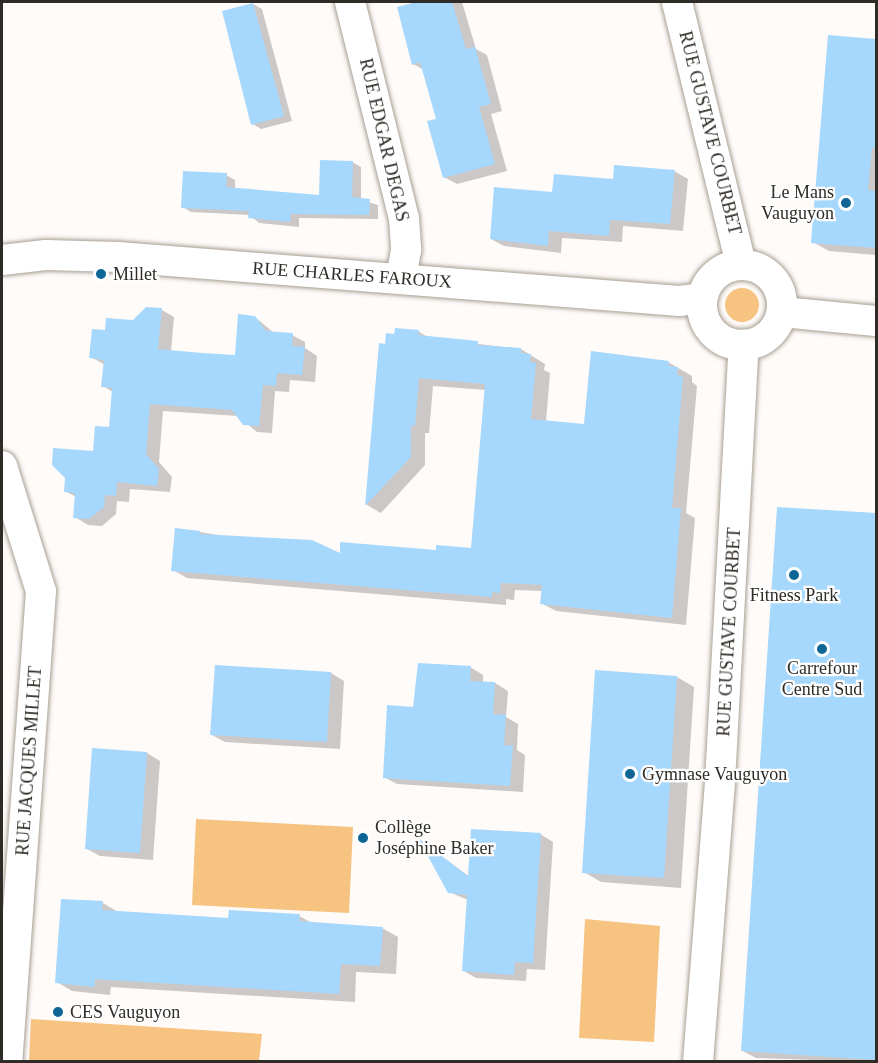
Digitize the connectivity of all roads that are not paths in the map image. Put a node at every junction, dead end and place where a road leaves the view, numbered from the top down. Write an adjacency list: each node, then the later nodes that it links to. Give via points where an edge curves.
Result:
1 (350, 2): 5 (street, RUE EDGAR DEGAS, via 404,218 406,250)
2 (677, 2): 4 (street, RUE GUSTAVE COURBET)
3 (2, 260): 5 (street, RUE CHARLES FAROUX, via 46,255 118,257)
4 (741, 264): 6 (street, via 724,268 711,278); 7 (street, via 771,276 781,295)
5 (401, 279): 6 (street, RUE CHARLES FAROUX, via 679,301)
6 (702, 298): 9 (street, via 705,322 714,334)
7 (782, 312): 8 (street); 9 (street, via 770,334)
8 (876, 321)
9 (744, 345): 12 (street, RUE GUSTAVE COURBET, via 720,782)
10 (2, 466): 11 (street, RUE JACQUES MILLET, via 41,591)
11 (8, 1062)
12 (698, 1062)

